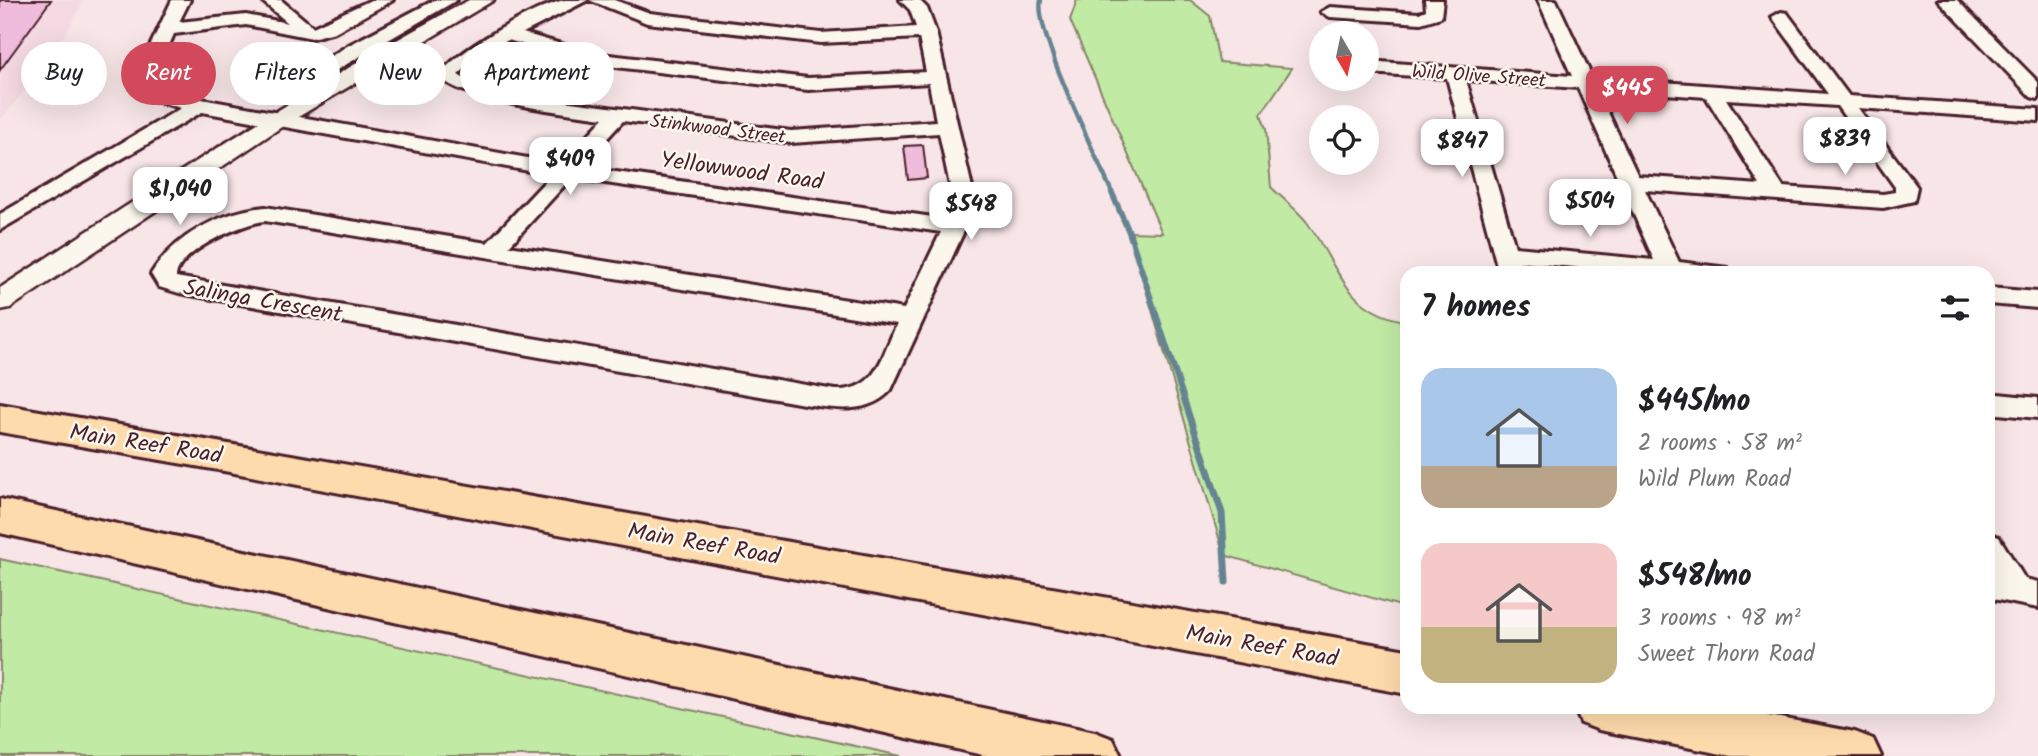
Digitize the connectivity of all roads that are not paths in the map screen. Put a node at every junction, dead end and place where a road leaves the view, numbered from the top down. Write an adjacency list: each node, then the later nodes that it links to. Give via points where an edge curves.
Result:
1 (181, 0): 14 (street)
2 (270, 0): 16 (street)
3 (448, 0): 18 (street)
4 (484, 0): 30 (street, via 386,52)
5 (579, 0): 17 (street)
6 (598, 0): 15 (street, via 647,18 821,38)
7 (909, 0): 15 (street, via 918,8)
8 (1434, 0): 12 (street, via 1437,10 1428,17)
9 (1547, 0): 23 (street)
10 (1947, 0): 25 (street)
11 (375, 2): 16 (street)
12 (1329, 6)
13 (1781, 17): 26 (street)
14 (168, 29): 16 (street, via 246,20); 27 (street, via 144,89)
15 (927, 32): 22 (street)
16 (313, 33): 18 (street, via 318,39)
17 (508, 34): 22 (street, via 591,58 808,85); 28 (street, Stinkwood Street, via 456,64 448,74 450,79 534,103)
18 (353, 50): 19 (street)
19 (340, 58)
20 (1379, 68): 21 (street, Wild Olive Street)
21 (1455, 73): 23 (street, Wild Olive Street); 38 (street)
22 (937, 77): 31 (street)
23 (1584, 82): 24 (street, Wild Olive Street); 33 (street)
24 (1712, 91): 26 (street, Wild Olive Street); 34 (street)
25 (2037, 92)
26 (1843, 99): 29 (street, Wild Olive Street); 34 (street, via 1906,187 1906,196 1883,201)
27 (198, 106): 30 (street); 35 (street)
28 (618, 115): 31 (street, Stinkwood Street, via 791,137); 32 (street)
29 (2038, 115)
30 (275, 121): 32 (street, Yellowwood Road); 43 (street)
31 (948, 126): 36 (street, via 965,200)
32 (565, 171): 36 (street, Yellowwood Road); 37 (street)
33 (1629, 182): 34 (street); 40 (street)
34 (1776, 193)
35 (0, 223)
36 (954, 227): 44 (street)
37 (492, 251): 44 (street, Salinga Crescent); 44 (street, Salinga Crescent, via 260,214 220,226 174,259 163,274 167,282 179,285 804,395 849,399 877,390)
38 (1508, 263): 39 (street)
39 (1570, 266)
40 (1670, 266)
41 (1995, 297): 42 (street)
42 (2038, 300)
43 (0, 301)
44 (910, 318)
45 (1995, 404): 46 (street)
46 (2038, 408)
47 (0, 418): 51 (main road, Main Reef Road)
48 (0, 516): 53 (main road)
49 (1995, 558): 50 (street)
50 (2014, 590)
51 (1400, 671)
52 (1636, 714): 54 (main road)
53 (1095, 756)
54 (1855, 756)

